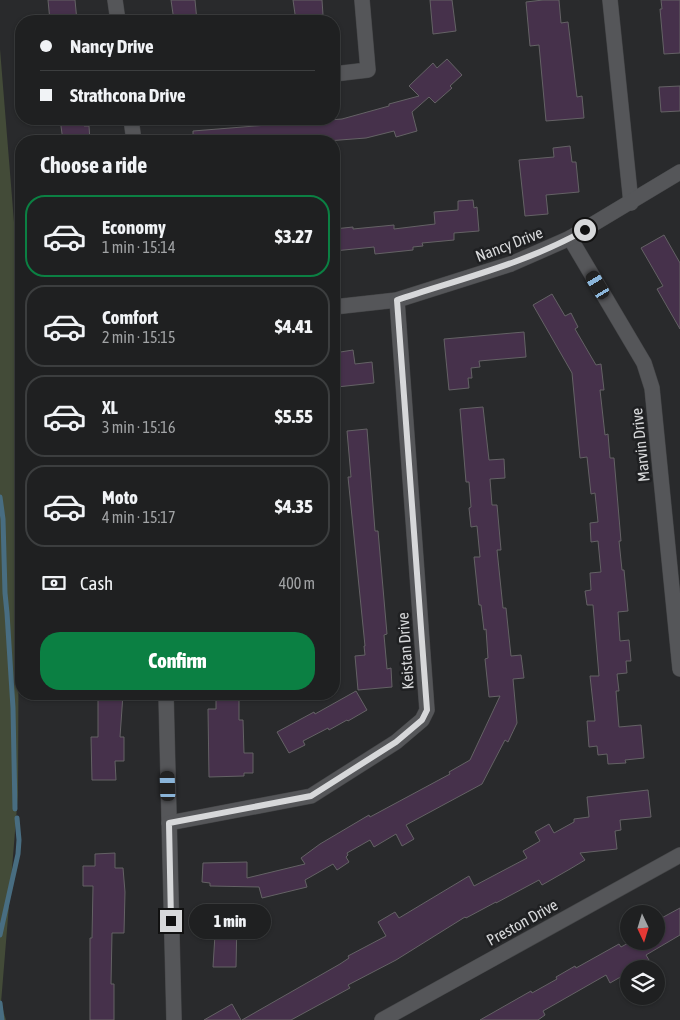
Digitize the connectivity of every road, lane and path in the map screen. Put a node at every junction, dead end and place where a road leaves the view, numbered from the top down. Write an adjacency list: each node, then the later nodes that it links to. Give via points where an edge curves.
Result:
1 (116, 0): 4 (street)
2 (362, 0): 5 (street, via 368,70)
3 (610, 0): 7 (street)
4 (117, 15)
5 (340, 73)
6 (680, 172): 7 (street, Nancy Drive)
7 (631, 203): 8 (street, Nancy Drive)
8 (570, 238): 9 (street, Nancy Drive, via 511,264); 11 (street, Marvin Drive, via 644,363 652,388)
9 (397, 300): 10 (street, Nancy Drive); 13 (street, Keistan Drive, via 427,710 422,720 396,742 311,796)
10 (340, 306)
11 (680, 669)
12 (166, 700): 13 (street)
13 (169, 823): 15 (street)
14 (680, 855): 16 (street, Preston Drive)
15 (174, 1020)
16 (382, 1020)

